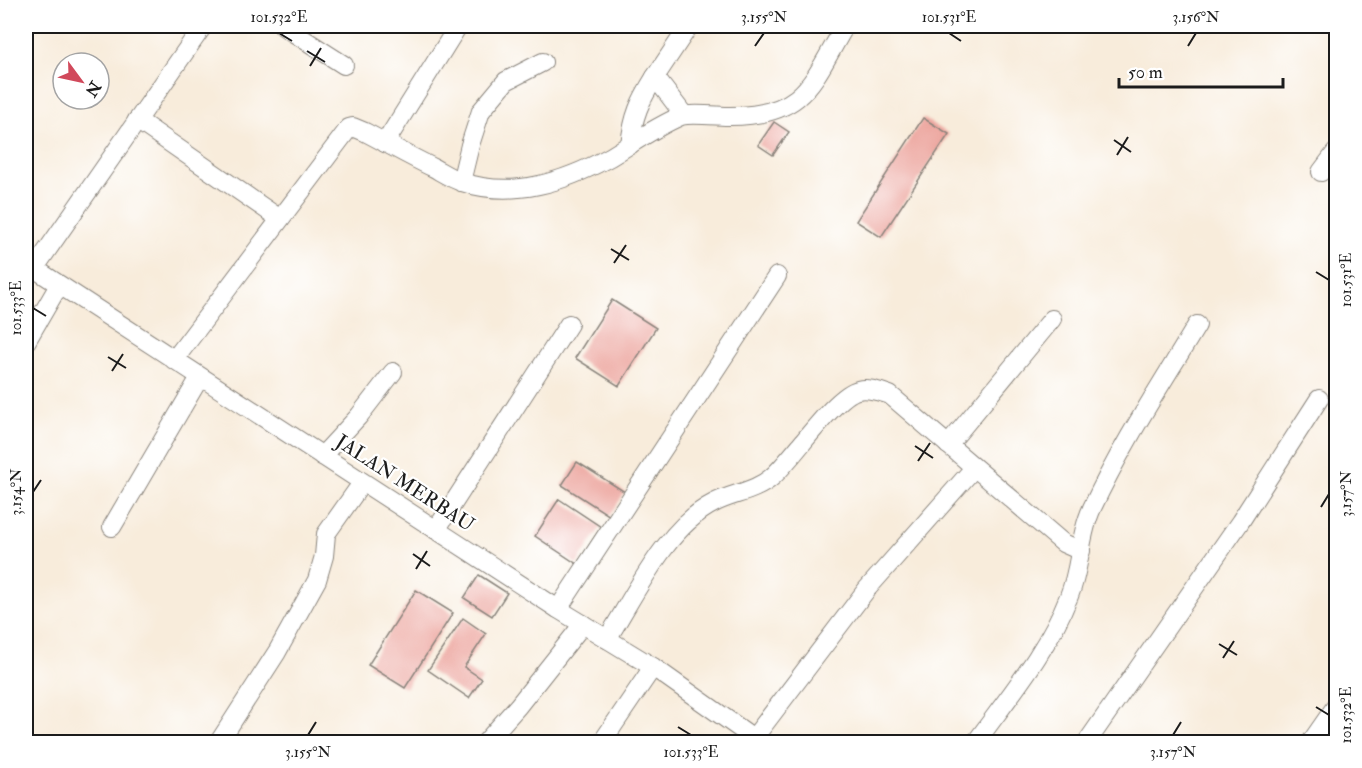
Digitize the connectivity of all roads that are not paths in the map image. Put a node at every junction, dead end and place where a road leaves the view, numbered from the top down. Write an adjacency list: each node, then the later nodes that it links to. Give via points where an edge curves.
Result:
1 (203, 26): 10 (street)
2 (283, 26): 7 (street)
3 (458, 26): 11 (street)
4 (689, 26): 8 (street)
5 (845, 26): 9 (street, via 813,80 792,103 775,111 743,116)
6 (543, 62): 15 (street, via 506,81 481,111)
7 (344, 65)
8 (655, 77): 9 (street); 12 (street, via 639,102)
9 (684, 115): 12 (street)
10 (137, 120): 16 (street); 17 (street)
11 (385, 143): 15 (street); 16 (street, via 349,128)
12 (630, 145): 15 (street, via 559,180 521,189)
13 (1336, 152): 14 (street)
14 (1321, 172)
15 (461, 182)
16 (280, 219): 24 (street)
17 (30, 266): 19 (street, JALAN MERBAU)
18 (777, 276): 35 (street)
19 (59, 285): 23 (street); 24 (street, JALAN MERBAU)
20 (1052, 318): 28 (street)
21 (569, 324): 33 (street)
22 (1197, 325): 34 (street, via 1100,491 1084,526)
23 (26, 342)
24 (174, 360): 26 (street, JALAN MERBAU)
25 (393, 372): 29 (street)
26 (201, 377): 29 (street, JALAN MERBAU); 32 (street)
27 (1319, 399): 46 (street, via 1240,522)
28 (948, 445): 30 (street); 37 (street, via 890,395 869,389 847,395 762,486 713,503 687,522 661,552)
29 (322, 456): 31 (street, JALAN MERBAU)
30 (974, 468): 34 (street, via 1063,543); 41 (street, via 867,589)
31 (362, 483): 33 (street, JALAN MERBAU); 42 (street, via 326,534 317,580 277,652)
32 (112, 527)
33 (436, 530): 35 (street, JALAN MERBAU)
34 (1081, 551): 45 (street, via 1070,594 1052,634)
35 (558, 609): 36 (street, JALAN MERBAU)
36 (582, 624): 37 (street, JALAN MERBAU); 43 (street)
37 (608, 639): 38 (street, JALAN MERBAU)
38 (653, 667): 41 (street, JALAN MERBAU); 44 (street)
39 (1336, 706): 40 (street)
40 (1329, 730): 47 (street)
41 (756, 741)
42 (219, 742)
43 (486, 742)
44 (602, 742)
45 (976, 742)
46 (1087, 742)
47 (1311, 742)

